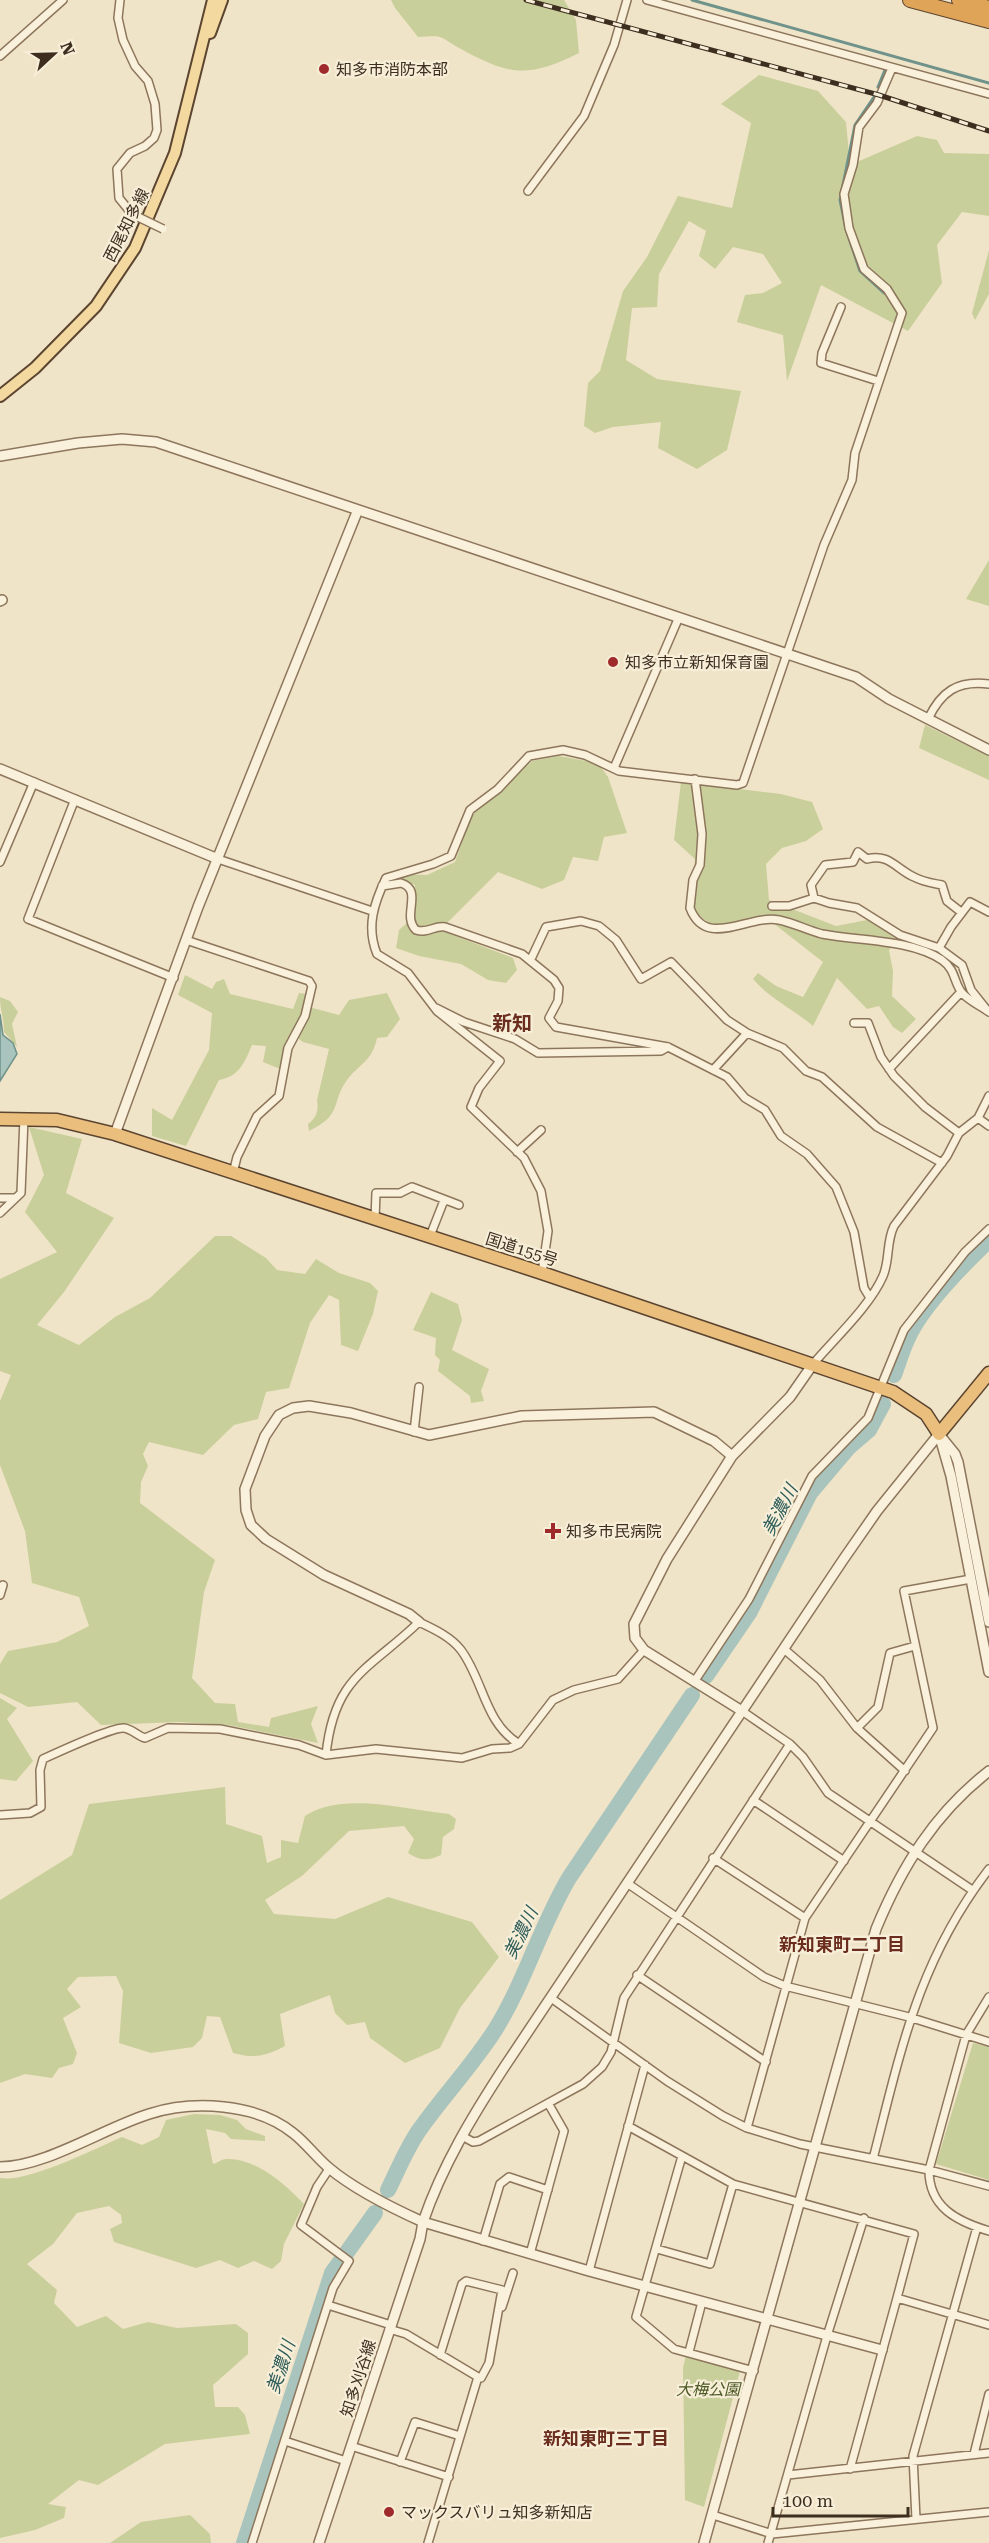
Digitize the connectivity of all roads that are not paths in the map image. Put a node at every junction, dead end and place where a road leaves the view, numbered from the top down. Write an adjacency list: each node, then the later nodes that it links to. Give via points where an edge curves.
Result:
1 (63, 0): 11 (street)
2 (120, 0): 16 (street, bridge, via 118,18 123,40 135,66 148,81 157,130 154,138 129,153 117,169 119,198 132,214)
3 (213, 0): 12 (main road)
4 (222, 0): 12 (main road)
5 (627, 0): 15 (street, via 614,45 584,116)
6 (647, 0): 13 (street)
7 (910, 0): 10 (highway)
8 (959, 0): 9 (highway)
9 (989, 8)
10 (989, 21)
11 (0, 56)
12 (198, 61): 19 (main road, 西尾知多線, via 175,153 135,248 96,306 35,368)
13 (892, 68): 14 (street); 18 (street, via 877,103 859,128 844,194 849,228 864,269 887,289 902,313)
14 (989, 94)
15 (528, 191)
16 (171, 232)
17 (841, 307): 18 (street, via 821,363)
18 (878, 381): 23 (street, via 855,453 852,480 824,545)
19 (0, 396)
20 (0, 456): 21 (street, via 78,442 156,442)
21 (357, 512): 22 (street); 33 (street)
22 (680, 617): 23 (street); 27 (street)
23 (788, 654): 25 (street, via 856,677); 29 (street, via 743,783)
24 (989, 684): 25 (street, via 970,683 951,689 936,702)
25 (928, 719): 26 (street)
26 (989, 750)
27 (614, 768): 29 (street); 34 (street, via 563,750 529,756 498,789 470,810 451,856 394,874)
28 (0, 769): 30 (street)
29 (695, 779): 44 (street, via 702,834 700,866 693,880 690,908 705,927 716,931 772,919 821,933 876,940 943,961 954,971)
30 (33, 783): 31 (street); 32 (street)
31 (75, 799): 33 (street); 43 (street, via 28,919)
32 (1, 857)
33 (218, 859): 37 (street); 40 (street)
34 (382, 886): 37 (street); 42 (street, via 401,883 410,888 413,896 409,917 416,930 426,932 445,927)
35 (814, 898): 36 (street, via 789,906); 38 (street, via 811,885 825,865 853,862 858,852 867,859 881,856 911,876 942,885 948,901); 41 (street, via 857,908 900,935)
36 (772, 906)
37 (372, 911): 45 (street, via 376,954 408,973)
38 (961, 912): 39 (street, via 970,902); 41 (street)
39 (989, 912)
40 (186, 940): 43 (street); 62 (street, via 309,981 312,986 305,1016 288,1048 279,1096 257,1116)
41 (939, 948): 46 (street, via 962,965 971,990)
42 (531, 959): 48 (street, via 546,927 590,923 616,940 641,979 671,962 718,1012); 49 (street, via 559,988 558,1001 549,1018 556,1027)
43 (174, 978): 59 (street)
44 (962, 992): 46 (street); 50 (street)
45 (434, 1008): 49 (street, via 515,1039 538,1053 661,1051); 60 (street, via 500,1060 479,1088 471,1107)
46 (988, 1011)
47 (854, 1023): 50 (street, via 868,1023 871,1037)
48 (747, 1033): 51 (street); 61 (street, via 783,1048 877,1127)
49 (668, 1047): 51 (street)
50 (889, 1069): 58 (street, via 925,1107)
51 (713, 1070): 72 (street, via 765,1110 781,1136 807,1154 836,1187 850,1220 864,1288)
52 (989, 1096): 54 (street)
53 (24, 1118): 55 (highway, 国道155号); 59 (highway, 国道155号, via 57,1120); 64 (street, via 21,1193)
54 (978, 1118): 56 (street); 58 (street)
55 (0, 1119)
56 (989, 1126)
57 (541, 1130): 60 (street)
58 (959, 1133): 61 (street)
59 (116, 1134): 62 (highway, 国道155号)
60 (517, 1152): 71 (street, via 524,1158 545,1204 548,1231)
61 (942, 1162): 72 (street, via 894,1226 884,1273)
62 (233, 1173): 68 (highway, 国道155号)
63 (0, 1198): 64 (street)
64 (14, 1198): 67 (street)
65 (446, 1200): 66 (street); 68 (street, via 412,1187 376,1193); 70 (street)
66 (459, 1205)
67 (0, 1213)
68 (375, 1219): 70 (highway, 国道155号)
69 (989, 1229): 76 (street, via 914,1315 898,1341)
70 (430, 1236): 71 (highway, 国道155号)
71 (542, 1273): 73 (highway, 国道155号)
72 (870, 1298): 73 (street)
73 (813, 1364): 76 (highway, 国道155号); 79 (street, via 790,1397)
74 (989, 1373): 78 (highway)
75 (419, 1387): 77 (street)
76 (880, 1387): 78 (highway, 国道155号, via 915,1404); 89 (street, via 868,1418 812,1476 749,1599)
77 (414, 1432): 79 (street, via 429,1435 541,1414 654,1412 714,1441); 83 (street, via 351,1413 309,1406 286,1411 273,1421 265,1436 244,1496 252,1524 266,1539 324,1575)
78 (939, 1434): 80 (street); 84 (street, via 958,1462); 86 (street, 知多刈谷線, via 877,1511)
79 (732, 1456): 87 (street, via 667,1559 634,1624 634,1638)
80 (971, 1579): 85 (street, via 904,1592); 88 (street)
81 (3, 1585): 82 (street)
82 (0, 1595)
83 (419, 1622): 92 (street, via 462,1650 492,1716); 94 (street, via 350,1682 331,1726)
84 (989, 1622)
85 (915, 1646): 91 (street, via 890,1653 878,1707); 95 (street, via 933,1728)
86 (784, 1649): 90 (street, 知多刈谷線); 91 (street, via 820,1680)
87 (644, 1650): 89 (street); 92 (street, via 618,1678 553,1700)
88 (989, 1672)
89 (694, 1682): 90 (street)
90 (742, 1711): 93 (street); 104 (street, 知多刈谷線)
91 (857, 1728): 95 (street)
92 (519, 1744): 94 (street, via 462,1758 376,1749)
93 (790, 1744): 97 (street); 99 (street, via 828,1793)
94 (327, 1755): 98 (street, via 299,1745 220,1730 168,1728 145,1738 122,1727 101,1732 43,1759 41,1807 30,1813)
95 (905, 1771): 99 (street)
96 (989, 1771): 100 (street, via 951,1803)
97 (753, 1800): 101 (street); 102 (street)
98 (0, 1815)
99 (870, 1820): 100 (street); 102 (street)
100 (914, 1850): 105 (street); 112 (street, via 876,1929)
101 (713, 1858): 106 (street); 107 (street)
102 (844, 1861): 107 (street)
103 (989, 1869): 105 (street)
104 (627, 1883): 106 (street); 111 (street, 知多刈谷線)
105 (972, 1890): 113 (street, via 938,1946)
106 (675, 1917): 108 (street); 109 (street, via 764,1977)
107 (805, 1918): 109 (street)
108 (637, 1975): 116 (street, via 624,1998); 117 (street)
109 (785, 1986): 112 (street); 117 (street)
110 (989, 1997): 114 (street)
111 (551, 1998): 116 (street); 122 (street, 知多刈谷線)
112 (855, 2005): 113 (street); 123 (street)
113 (909, 2017): 114 (street); 125 (street)
114 (966, 2036): 115 (street); 128 (street)
115 (989, 2042)
116 (613, 2044): 118 (street); 119 (street, via 607,2060 592,2077)
117 (766, 2062): 121 (street)
118 (645, 2065): 120 (street); 121 (street, via 691,2097)
119 (548, 2103): 122 (street, via 479,2141); 131 (street, via 564,2131)
120 (628, 2126): 124 (street); 140 (street)
121 (747, 2128): 123 (street)
122 (462, 2136): 134 (street, 知多刈谷線)
123 (816, 2145): 125 (street); 132 (street)
124 (682, 2156): 129 (street); 138 (street)
125 (873, 2159): 128 (street)
126 (0, 2167): 127 (street, via 38,2159 151,2113 196,2107 243,2110 268,2118 292,2132)
127 (329, 2169): 134 (street); 145 (street, via 302,2225 350,2261 337,2278)
128 (929, 2170): 130 (street); 135 (street, via 929,2187 940,2207)
129 (733, 2184): 132 (street); 138 (street, via 710,2264)
130 (989, 2186)
131 (548, 2190): 137 (street, via 509,2177 500,2184); 139 (street)
132 (799, 2204): 133 (street); 148 (street)
133 (864, 2218): 143 (street, via 914,2234); 151 (street)
134 (423, 2222): 137 (street); 150 (street, 知多刈谷線)
135 (976, 2227): 136 (street); 147 (street)
136 (989, 2231)
137 (483, 2241): 139 (street)
138 (657, 2249): 142 (street)
139 (530, 2254): 140 (street)
140 (589, 2271): 142 (street)
141 (513, 2273): 146 (street)
142 (646, 2286): 144 (street); 153 (street, via 636,2317 674,2349)
143 (897, 2298): 147 (street); 152 (street)
144 (702, 2302): 148 (street); 153 (street)
145 (328, 2305): 150 (street); 159 (street)
146 (500, 2307): 154 (street, via 501,2290 466,2281 462,2284); 156 (street, via 489,2363)
147 (953, 2314): 149 (street); 165 (street)
148 (768, 2320): 151 (street); 155 (street)
149 (989, 2325)
150 (390, 2327): 154 (street); 160 (street, 知多刈谷線)
151 (827, 2336): 152 (street); 167 (street)
152 (882, 2350): 166 (street)
153 (689, 2352): 155 (street)
154 (440, 2355): 156 (street)
155 (754, 2371): 170 (street)
156 (478, 2377): 158 (street)
157 (989, 2394): 162 (street)
158 (460, 2436): 164 (street, via 415,2422); 168 (street)
159 (285, 2441): 163 (street); 173 (street)
160 (351, 2446): 163 (street, 知多刈谷線); 164 (street)
161 (989, 2453): 162 (street)
162 (974, 2454): 165 (street)
163 (346, 2461): 174 (street, 知多刈谷線)
164 (400, 2462): 168 (street)
165 (911, 2463): 166 (street); 171 (street)
166 (850, 2469): 167 (street)
167 (788, 2475): 172 (street)
168 (449, 2477): 175 (street)
169 (989, 2512): 171 (street)
170 (713, 2515): 172 (street); 176 (street)
171 (916, 2519): 172 (street)
172 (772, 2534): 177 (street)
173 (252, 2543)
174 (319, 2543)
175 (428, 2543)
176 (704, 2543)
177 (768, 2543)

